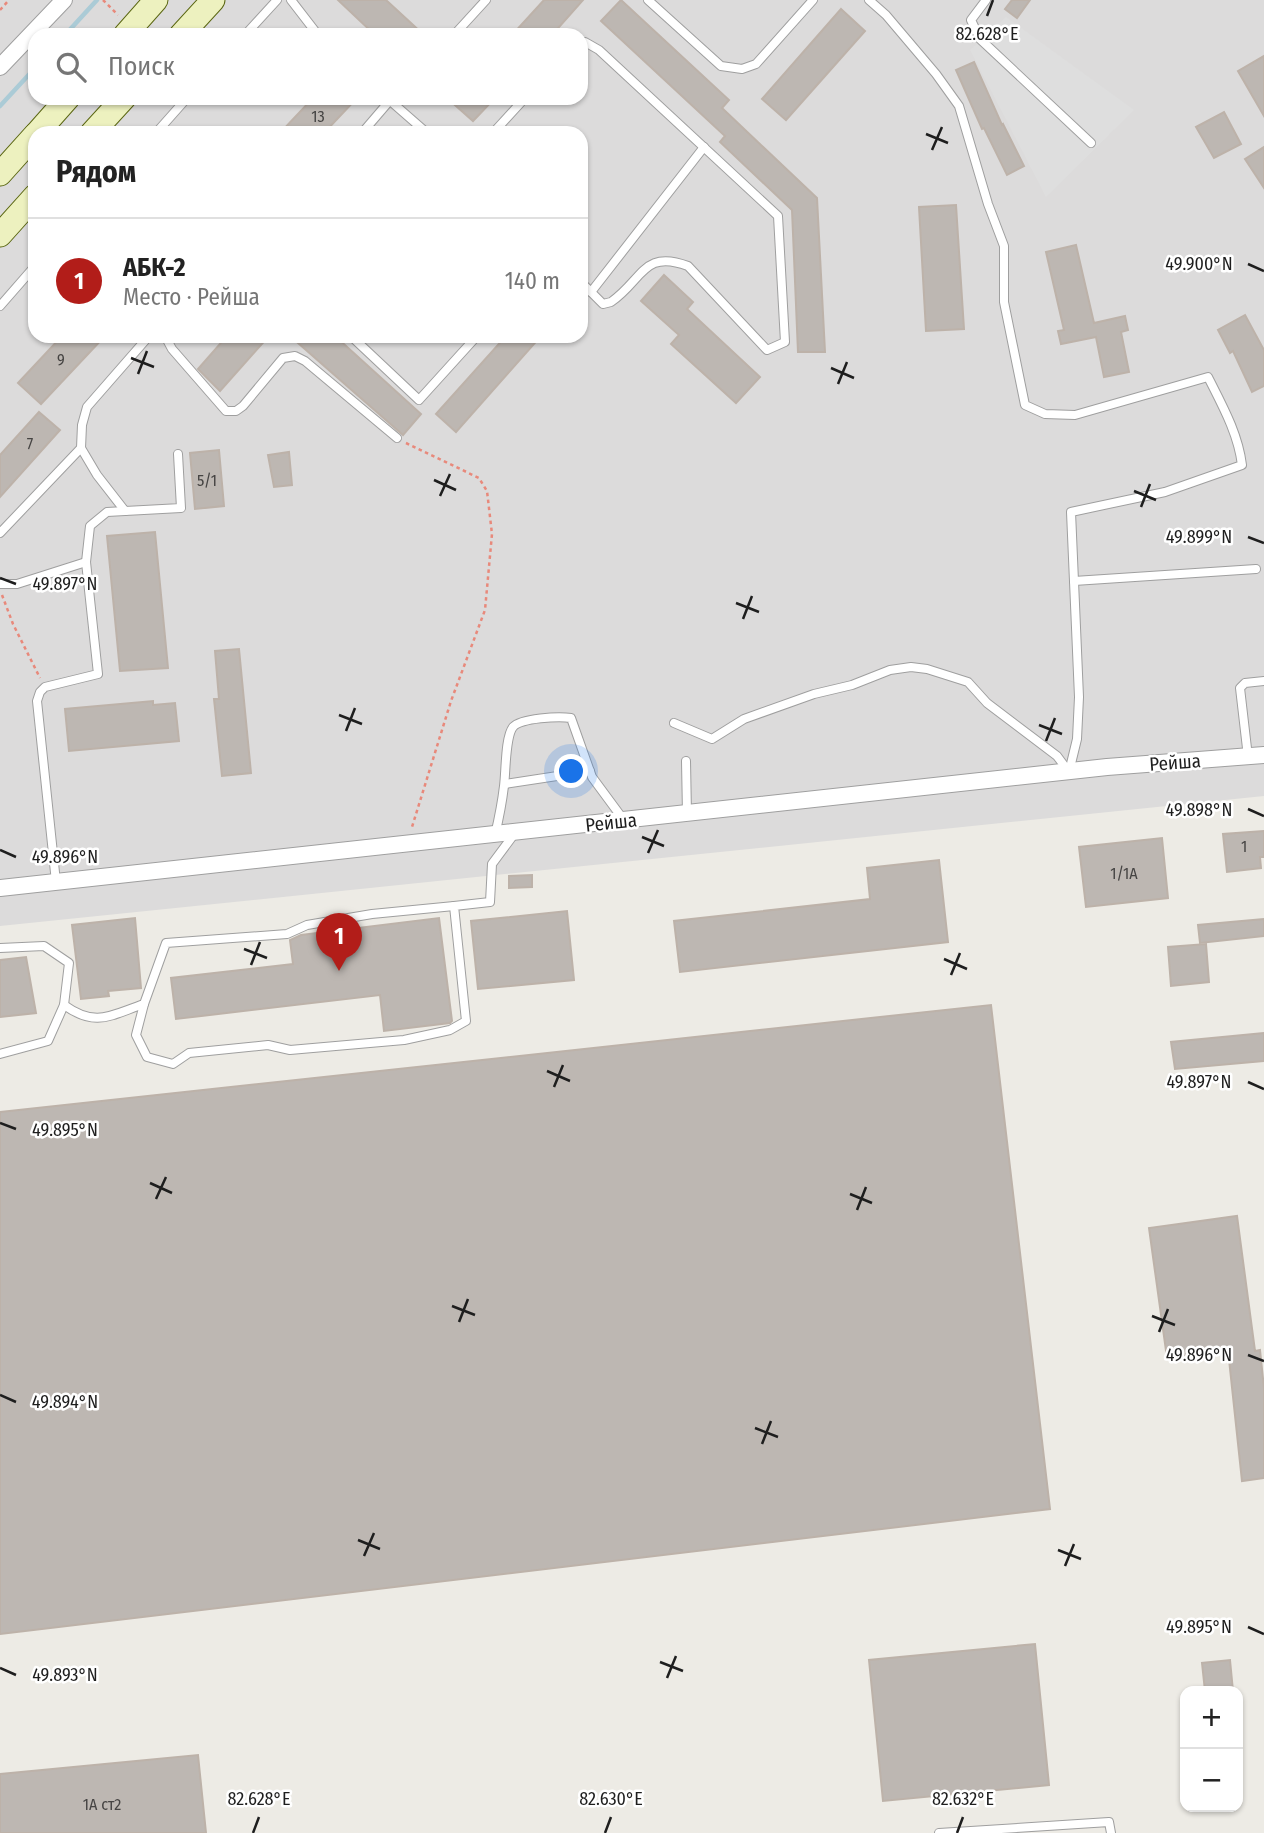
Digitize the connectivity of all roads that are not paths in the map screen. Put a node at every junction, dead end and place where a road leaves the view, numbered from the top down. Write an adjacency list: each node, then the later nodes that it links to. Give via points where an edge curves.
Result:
1 (64, 0): 12 (street)
2 (156, 0): 11 (main road)
3 (213, 0): 13 (main road)
4 (277, 0): 14 (lane)
5 (291, 0): 15 (lane)
6 (486, 0): 16 (lane)
7 (648, 0): 8 (lane, via 721,65 742,69 756,64)
8 (813, 0)
9 (869, 0): 53 (lane, via 959,106 1004,246 1004,302 1025,405 1045,414 1075,415 1208,377 1229,419 1241,465 1165,492 1071,512)
10 (986, 0): 33 (lane, via 971,20 980,38)
11 (122, 25)
12 (37, 28)
13 (187, 28)
14 (251, 28)
15 (313, 28)
16 (460, 28)
17 (28, 38): 19 (street)
18 (588, 44): 34 (lane)
19 (0, 67)
20 (62, 105): 26 (main road)
21 (118, 105): 27 (main road)
22 (181, 105): 28 (lane)
23 (385, 105): 29 (lane)
24 (397, 105): 30 (lane)
25 (519, 105): 31 (lane)
26 (43, 126)
27 (98, 126)
28 (162, 126)
29 (368, 126)
30 (419, 126)
31 (499, 126)
32 (28, 143): 35 (main road)
33 (1091, 143)
34 (704, 147): 40 (lane); 40 (lane, via 778,216 785,342 766,350 688,266 671,260 653,262 611,302 603,304)
35 (0, 174)
36 (28, 204): 37 (main road)
37 (0, 235)
38 (28, 274): 41 (lane)
39 (588, 289): 40 (lane)
40 (591, 292)
41 (0, 306)
42 (143, 343): 47 (lane, via 87,407)
43 (168, 343): 46 (lane, via 226,411 243,406 282,358 295,356)
44 (358, 343): 45 (lane, via 419,400)
45 (471, 343)
46 (397, 438)
47 (81, 448): 49 (lane); 50 (lane)
48 (178, 454): 49 (lane, via 181,508)
49 (125, 511): 51 (lane, via 107,512 90,526)
50 (0, 533)
51 (86, 562): 54 (lane); 66 (lane, via 98,674 45,687 37,701)
52 (1256, 569): 53 (lane)
53 (1074, 581): 60 (lane, via 1079,696 1077,739)
54 (0, 584)
55 (1264, 681): 57 (lane, via 1240,688)
56 (674, 723): 60 (lane, via 712,739 744,719 911,667 968,682 986,703 1056,756)
57 (1256, 756): 60 (street, Рейша)
58 (686, 761): 62 (lane)
59 (590, 771): 61 (lane); 61 (lane, via 571,718 522,722 509,736); 63 (lane)
60 (1069, 772): 62 (street, Рейша)
61 (505, 785): 65 (lane)
62 (687, 814): 63 (street, Рейша)
63 (624, 821): 64 (street, Рейша)
64 (515, 833): 65 (street, Рейша); 68 (lane, via 492,864 490,902)
65 (495, 835): 66 (street, Рейша)
66 (57, 882): 67 (street, Рейша)
67 (0, 888)
68 (454, 906): 70 (lane, via 372,914 307,925 287,934 166,943); 70 (lane, via 466,1021 450,1030 404,1040 189,1053 173,1064 147,1057 136,1035)
69 (0, 948): 71 (lane, via 44,946 69,963)
70 (145, 1004): 71 (lane, via 97,1020 79,1016)
71 (64, 1005): 72 (lane, via 48,1041)
72 (0, 1054)
73 (939, 1833): 74 (lane, via 1109,1822)
74 (1111, 1833)

